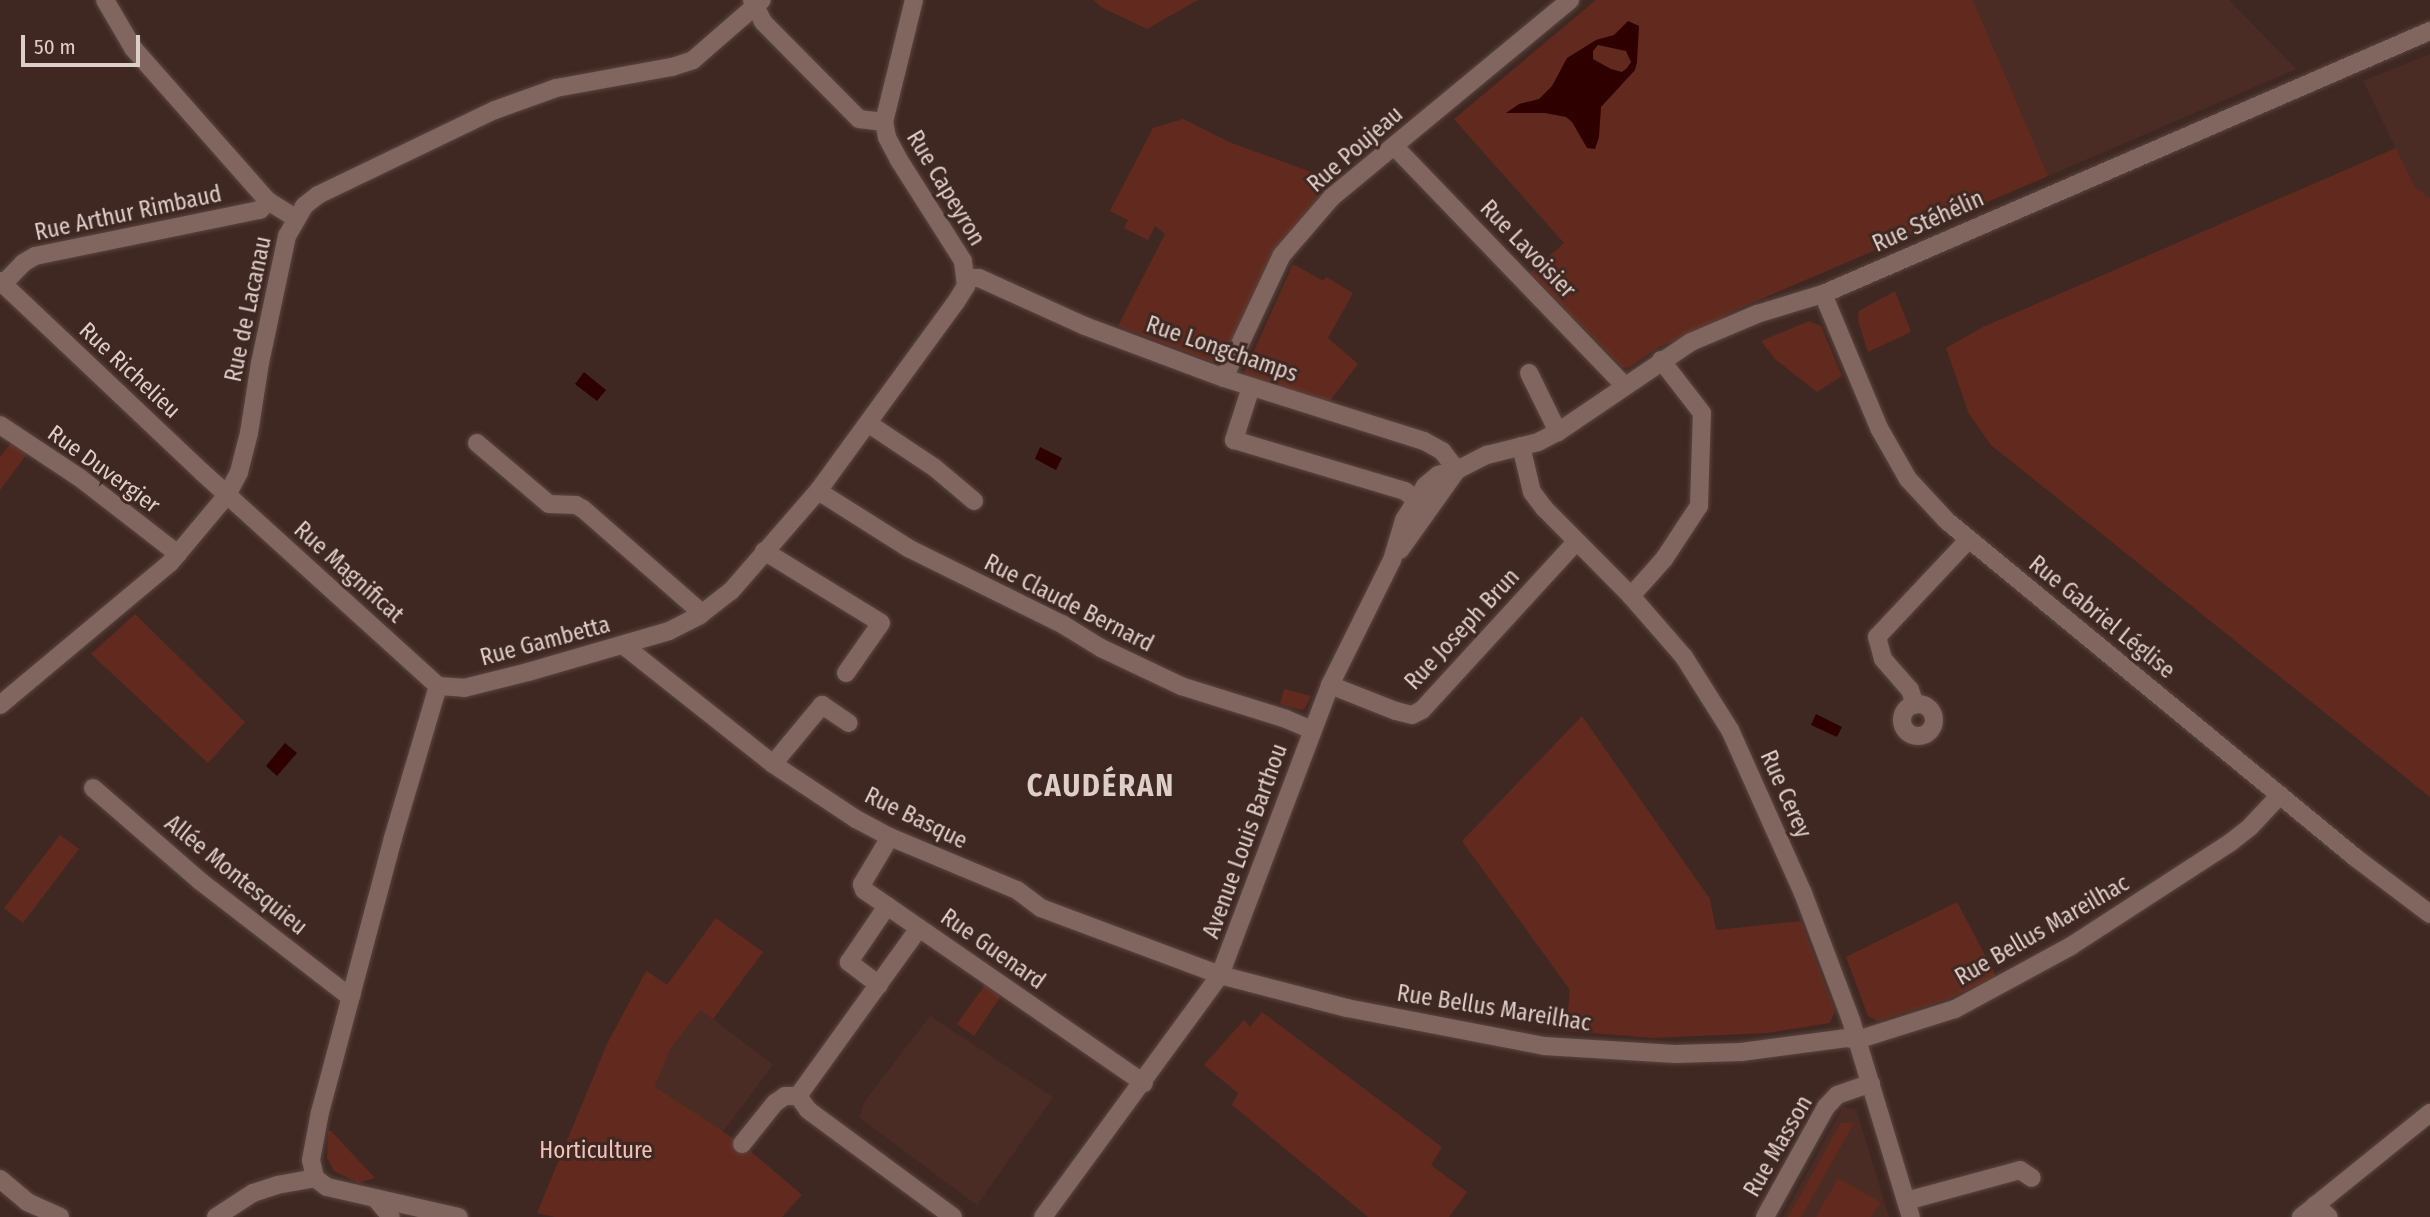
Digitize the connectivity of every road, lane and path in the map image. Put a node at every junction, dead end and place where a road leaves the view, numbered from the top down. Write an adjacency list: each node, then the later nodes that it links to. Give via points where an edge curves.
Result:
1 (105, 0): 8 (street, via 133,48)
2 (914, 0): 6 (street, Rue Capeyron)
3 (1570, 0): 7 (street, Rue Poujeau)
4 (756, 2): 6 (street, via 763,22 859,119); 9 (street, Rue de Lacanau, via 692,60 556,88 495,110 318,195)
5 (2430, 31): 12 (street, Rue Stéhélin)
6 (884, 122): 10 (street, Rue Capeyron, via 899,160 963,261)
7 (1394, 146): 15 (street, Rue Poujeau, via 1332,197 1282,255); 16 (street, Rue Lavoisier)
8 (268, 201): 9 (street); 11 (street, Rue Arthur Rimbaud, via 260,210 35,256)
9 (295, 218): 25 (street, Rue de Lacanau, via 277,278 242,463)
10 (967, 278): 15 (street, Rue Longchamps, via 979,278 1085,326); 18 (street, Rue Gambetta, via 956,302)
11 (2, 282): 25 (street, Rue Richelieu)
12 (1823, 294): 13 (street, Rue Stéhélin, via 1757,314); 28 (street, Rue Gabriel Léglise, via 1879,428 1908,479)
13 (1661, 360): 16 (street, Rue Stéhélin); 33 (street, via 1702,413 1699,506 1664,559)
14 (1529, 373): 20 (street)
15 (1224, 378): 17 (street, Rue Longchamps)
16 (1625, 386): 20 (street, Rue Stéhélin)
17 (1251, 387): 23 (street, Rue Longchamps, via 1424,441 1442,451); 26 (street, via 1234,440 1405,491)
18 (869, 424): 24 (street, Rue Gambetta); 27 (street, via 935,468)
19 (0, 425): 31 (street, Rue Duvergier, via 80,478)
20 (1558, 432): 22 (street, Rue Stéhélin)
21 (477, 443): 34 (street, via 549,504 583,509)
22 (1521, 446): 23 (street, Rue Stéhélin, via 1487,455); 29 (street, Rue Cerey, via 1532,492)
23 (1457, 470): 26 (street, Avenue Louis Barthou, via 1438,475); 32 (street)
24 (818, 491): 30 (street, Rue Gambetta); 42 (street, Rue Claude Bernard, via 901,545 1101,648 1192,690)
25 (227, 495): 31 (street, Rue de Lacanau); 38 (street, Rue Magnificat)
26 (1415, 499): 32 (street, Avenue Louis Barthou)
27 (974, 501)
28 (1969, 539): 40 (street, via 1877,637 1883,659 1910,690); 45 (street, Rue Gabriel Léglise)
29 (1576, 542): 33 (street, Rue Cerey); 37 (street, Rue Joseph Brun, via 1422,710 1412,715 1396,711)
30 (764, 551): 34 (street, Rue Gambetta, via 731,591); 36 (street, via 881,623)
31 (178, 554): 39 (street, Rue de Lacanau)
32 (1392, 559): 37 (street, Avenue Louis Barthou)
33 (1631, 596): 53 (street, Rue Cerey, via 1698,675 1730,730 1803,893)
34 (702, 613): 35 (street, Rue Gambetta, via 669,631)
35 (623, 645): 38 (street, Rue Gambetta, via 479,685); 43 (street, Rue Basque)
36 (846, 673)
37 (1330, 685): 42 (street, Avenue Louis Barthou)
38 (438, 686): 52 (street)
39 (0, 705)
40 (1915, 705)
41 (849, 723): 43 (street, via 822,705)
42 (1312, 730): 50 (street, Avenue Louis Barthou)
43 (773, 764): 46 (street, Rue Basque)
44 (93, 788): 52 (street, Allée Montesquieu, via 200,881)
45 (2280, 795): 48 (street, Rue Gabriel Léglise); 53 (street, Rue Bellus Mareilhac, via 2231,842 2071,946 1955,1009)
46 (890, 837): 47 (street, Rue Guenard, via 862,884); 50 (street, Rue Basque, via 1017,890 1041,908)
47 (887, 906): 49 (street, Rue Guenard); 51 (street, via 849,962)
48 (2430, 914)
49 (919, 928): 51 (street); 54 (street, Rue Guenard)
50 (1220, 975): 53 (street, Rue Bellus Mareilhac, via 1347,1008 1544,1046 1675,1054); 54 (street, Avenue Louis Barthou)
51 (878, 985): 56 (street)
52 (352, 995): 59 (street, via 312,1142)
53 (1857, 1040): 55 (street, Rue Cerey)
54 (1144, 1083): 71 (street, Avenue Louis Barthou)
55 (1871, 1083): 63 (street, Rue Cerey); 72 (street, Rue Masson, via 1837,1095 1826,1107)
56 (798, 1096): 58 (street, via 785,1096 775,1103); 70 (street, via 808,1110)
57 (2430, 1114): 65 (street)
58 (742, 1144)
59 (315, 1178): 62 (street, via 327,1187); 67 (street, via 253,1193)
60 (2032, 1178): 63 (street, via 2020,1170)
61 (0, 1179): 64 (street)
62 (376, 1199): 68 (street); 69 (street)
63 (1909, 1209)
64 (23, 1210): 66 (street)
65 (2308, 1211): 73 (street)
66 (60, 1217)
67 (216, 1217)
68 (391, 1217)
69 (459, 1217)
70 (953, 1217)
71 (1043, 1217)
72 (1765, 1217)
73 (2329, 1217)

